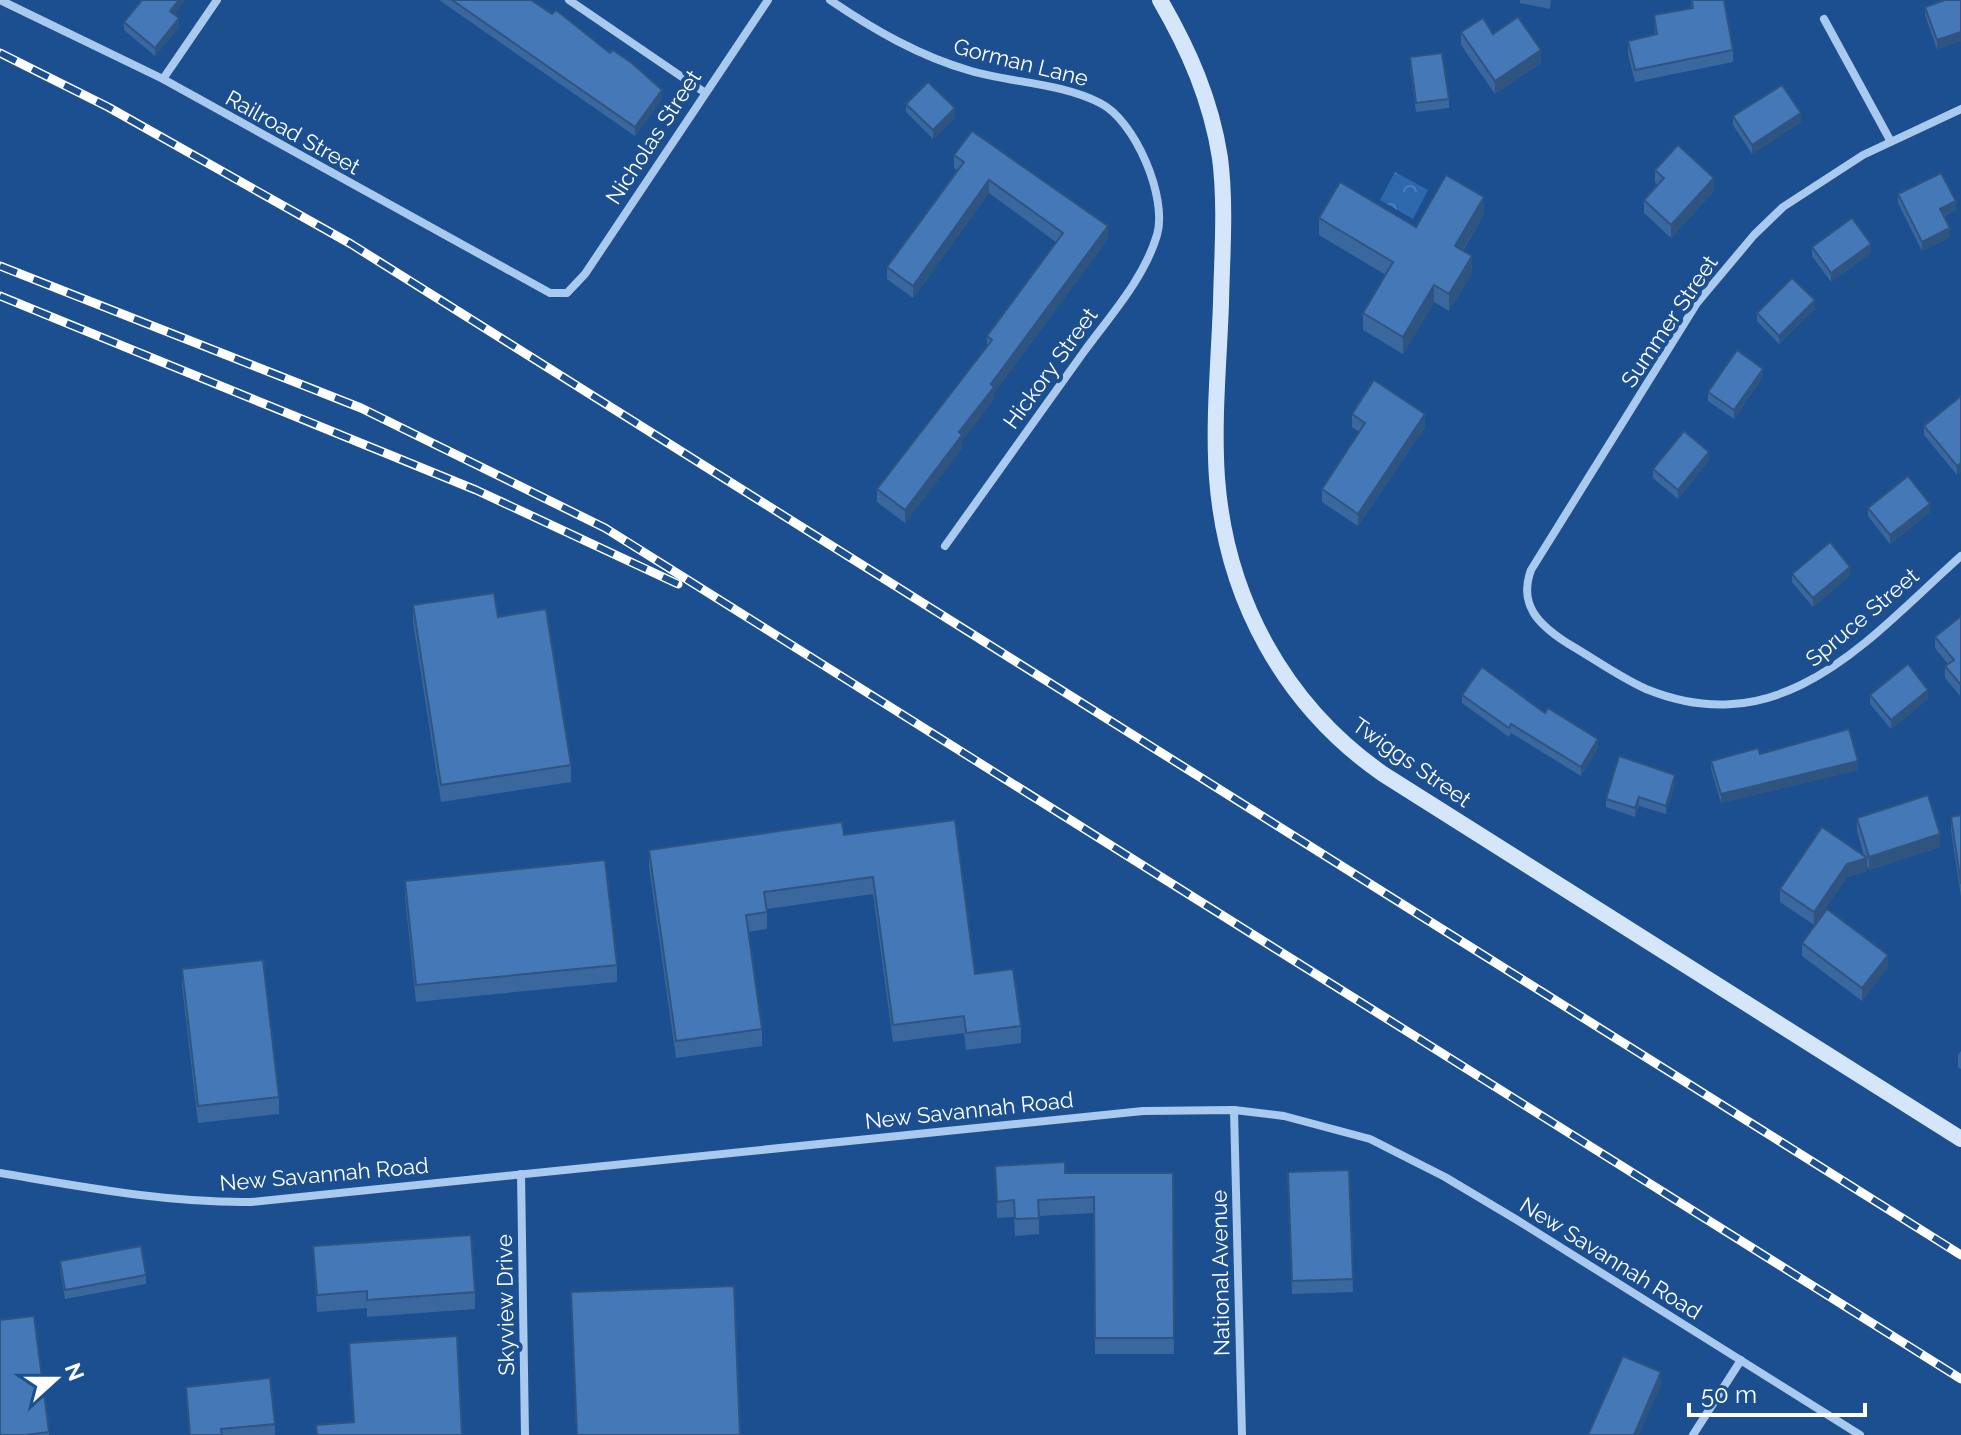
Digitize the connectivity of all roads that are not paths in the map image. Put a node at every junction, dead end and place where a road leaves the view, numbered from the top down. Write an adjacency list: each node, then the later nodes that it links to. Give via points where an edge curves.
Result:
1 (0, 0): 8 (street, Railroad Street)
2 (217, 0): 8 (street)
3 (569, 0): 9 (street)
4 (768, 0): 9 (street, Nicholas Street)
5 (830, 0): 12 (street, Gorman Lane, via 901,44 941,60 1088,97 1110,108 1124,122 1152,174)
6 (1160, 0): 18 (main road, Twiggs Street, via 1204,89 1220,157 1216,448 1224,534 1251,618 1284,675 1316,716 1383,774)
7 (1824, 19): 11 (street)
8 (163, 79): 13 (street, Railroad Street, via 540,290)
9 (704, 92): 13 (street, Nicholas Street, via 585,274)
10 (1961, 109): 11 (street, Summer Street)
11 (1890, 140): 16 (street, Summer Street, via 1783,207 1726,266 1697,303 1531,570)
12 (1158, 201): 14 (street, Hickory Street, via 1157,235 1128,291)
13 (567, 293)
14 (945, 546)
15 (1961, 556): 16 (street, Spruce Street, via 1829,672 1796,691 1749,703 1698,701 1646,688 1547,630)
16 (1526, 600)
17 (1234, 1110): 20 (street, New Savannah Road, via 1143,1111); 21 (street, New Savannah Road, via 1321,1124 1391,1149); 23 (street, National Avenue)
18 (1961, 1139)
19 (0, 1173): 20 (street, New Savannah Road, via 200,1203)
20 (521, 1174): 22 (street, Skyview Drive)
21 (1741, 1360): 24 (street); 25 (street, New Savannah Road)
22 (525, 1435)
23 (1242, 1435)
24 (1693, 1435)
25 (1860, 1435)

